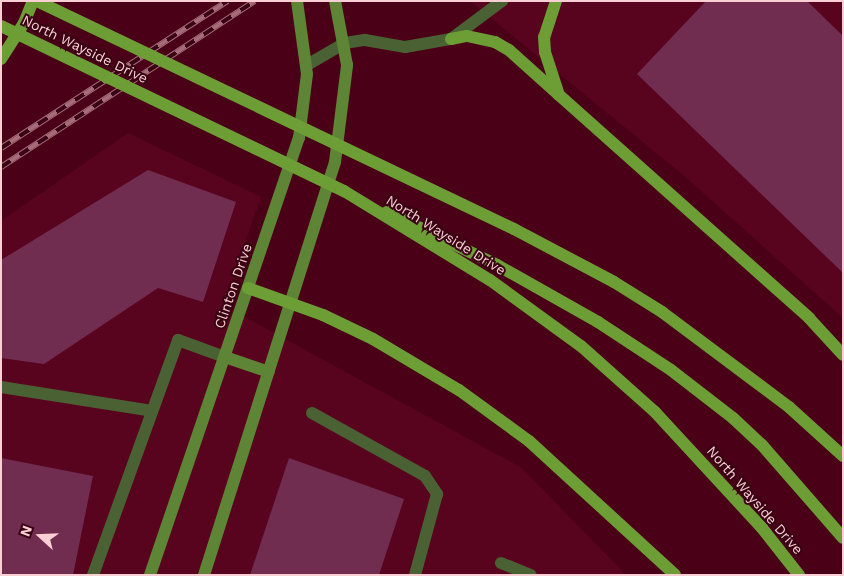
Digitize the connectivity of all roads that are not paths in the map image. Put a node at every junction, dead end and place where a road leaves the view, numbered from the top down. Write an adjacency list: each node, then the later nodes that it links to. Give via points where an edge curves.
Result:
1 (35, 1): 9 (main road); 21 (main road, North Wayside Drive, bridge, via 514,229 614,282 662,312 789,408)
2 (297, 1): 10 (main road, Clinton Drive)
3 (335, 1): 8 (main road)
4 (502, 1): 7 (street)
5 (556, 1): 11 (main road, via 544,37 545,52)
6 (1, 26): 12 (main road, North Wayside Drive, bridge)
7 (451, 39): 8 (street, via 405,47 365,40); 11 (main road, via 467,36 495,42 509,50)
8 (345, 43): 10 (street); 14 (main road, via 345,96 335,162)
9 (1, 59)
10 (307, 65): 13 (main road, Clinton Drive, via 299,138)
11 (559, 95): 15 (main road, via 809,318)
12 (344, 191): 22 (main road, bridge, via 497,265 621,336 702,393 762,445); 30 (main road, North Wayside Drive, bridge, via 490,280 581,346 655,412 762,528)
13 (248, 288): 14 (main road); 16 (main road, Clinton Drive)
14 (291, 303): 17 (main road); 29 (main road, via 373,340 459,390 529,441)
15 (843, 355)
16 (225, 357): 17 (main road); 19 (street, via 178,340); 25 (main road, Clinton Drive)
17 (269, 372): 26 (main road)
18 (1, 387): 19 (street)
19 (152, 411): 24 (street)
20 (312, 413): 27 (street, via 425,476 437,494)
21 (843, 456)
22 (843, 538)
23 (501, 563): 28 (street)
24 (93, 575)
25 (150, 575)
26 (204, 575)
27 (415, 575)
28 (532, 575)
29 (675, 575)
30 (799, 575)

